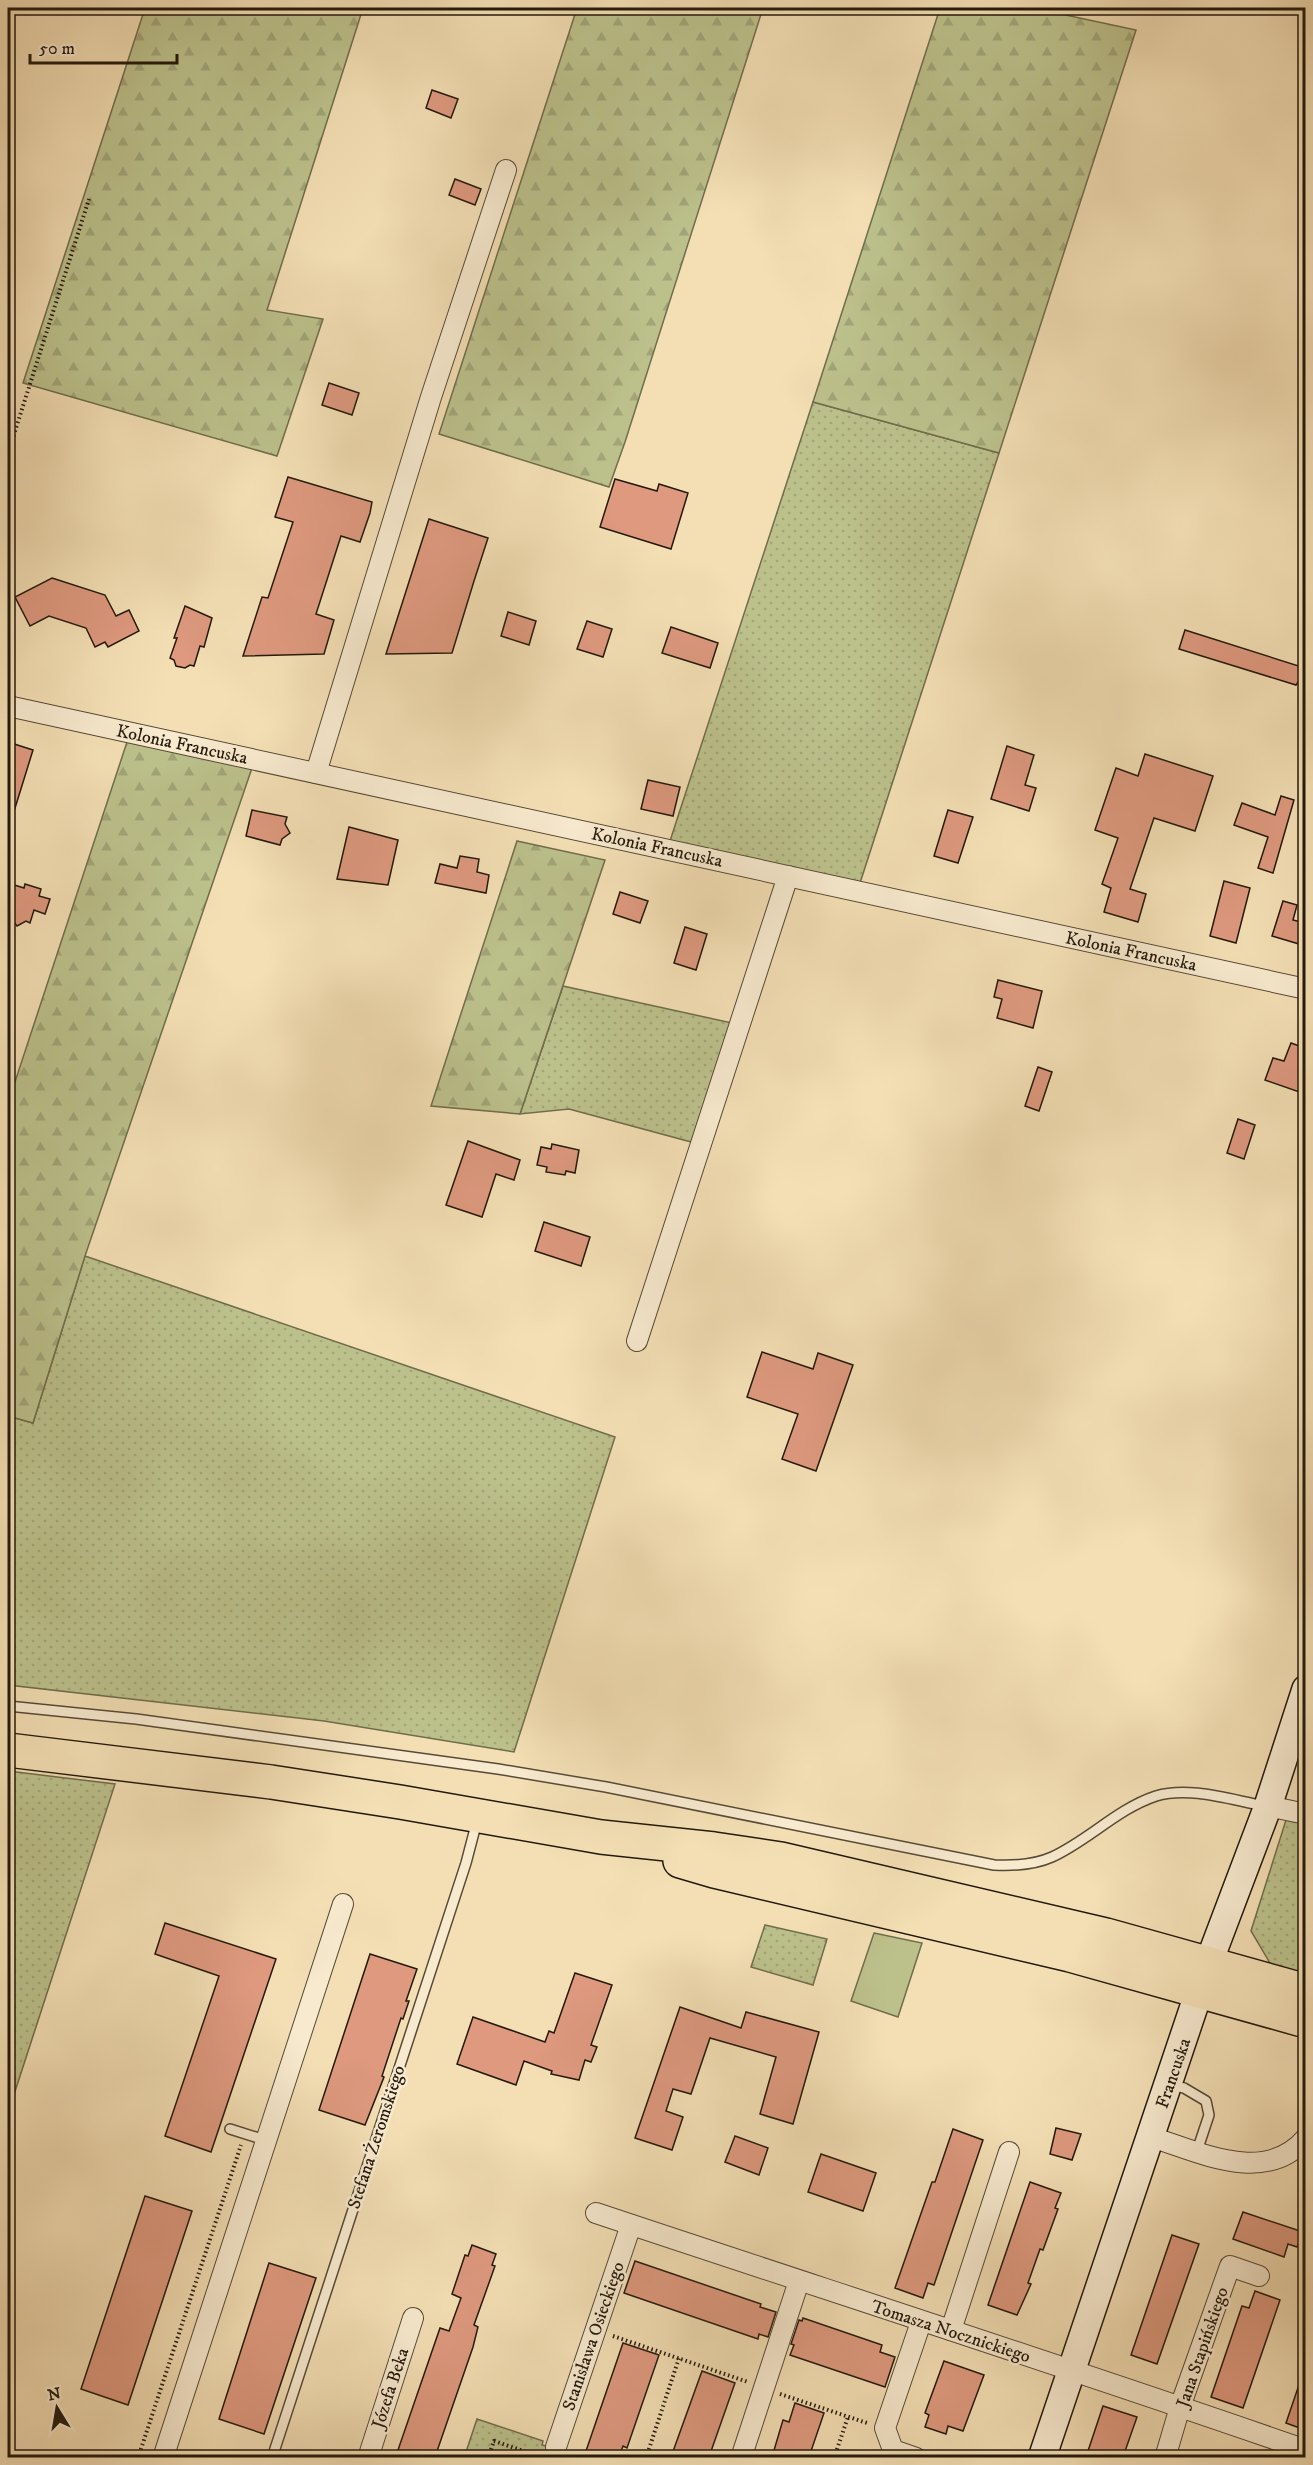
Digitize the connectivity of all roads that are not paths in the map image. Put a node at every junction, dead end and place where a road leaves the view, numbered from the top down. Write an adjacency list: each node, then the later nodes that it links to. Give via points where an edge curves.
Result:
1 (506, 170): 3 (street)
2 (8, 706): 3 (street, Kolonia Francuska)
3 (316, 773): 4 (street, Kolonia Francuska)
4 (788, 876): 5 (street, Kolonia Francuska); 6 (street)
5 (1305, 989)
6 (638, 1341)
7 (1305, 1689): 10 (street, Francuska)
8 (8, 1706): 10 (lane, via 136,1719 498,1769 994,1865 1012,1866 1052,1857 1132,1806 1157,1796 1194,1793)
9 (8, 1750): 12 (highway, via 260,1781)
10 (1268, 1806): 11 (street); 14 (street, Francuska)
11 (1305, 1814)
12 (479, 1815): 14 (highway, via 601,1837 714,1871 1006,1939); 36 (lane, Stefana Żeromskiego)
13 (344, 1904): 21 (street)
14 (1205, 1976): 15 (highway); 16 (highway); 17 (street, Francuska)
15 (1305, 1991)
16 (1305, 2020)
17 (1168, 2084): 19 (street, Francuska); 22 (lane, via 1206,2101 1209,2115)
18 (230, 2129): 21 (lane)
19 (1151, 2137): 22 (street); 31 (street, Francuska)
20 (1305, 2138): 22 (street, via 1284,2157 1257,2164)
21 (268, 2142): 35 (street)
22 (1197, 2151)
23 (1009, 2152): 30 (street)
24 (596, 2213): 25 (street, Tomasza Nocznickiego)
25 (631, 2225): 27 (street, Tomasza Nocznickiego); 34 (street, Stanisława Osieckiego)
26 (1259, 2276): 32 (street, Jana Stapińskiego, via 1230,2266)
27 (799, 2281): 29 (street, Tomasza Nocznickiego); 38 (street)
28 (413, 2318): 37 (street, Józefa Beka)
29 (921, 2322): 30 (street, Tomasza Nocznickiego); 39 (street, via 885,2428 893,2450)
30 (951, 2330): 31 (street, Tomasza Nocznickiego)
31 (1072, 2370): 32 (street, Tomasza Nocznickiego); 40 (street, Francuska)
32 (1180, 2407): 33 (street, Tomasza Nocznickiego); 41 (street, Jana Stapińskiego)
33 (1305, 2450)
34 (549, 2452)
35 (163, 2457)
36 (272, 2457)
37 (368, 2457)
38 (741, 2457)
39 (916, 2457)
40 (1042, 2457)
41 (1165, 2457)

